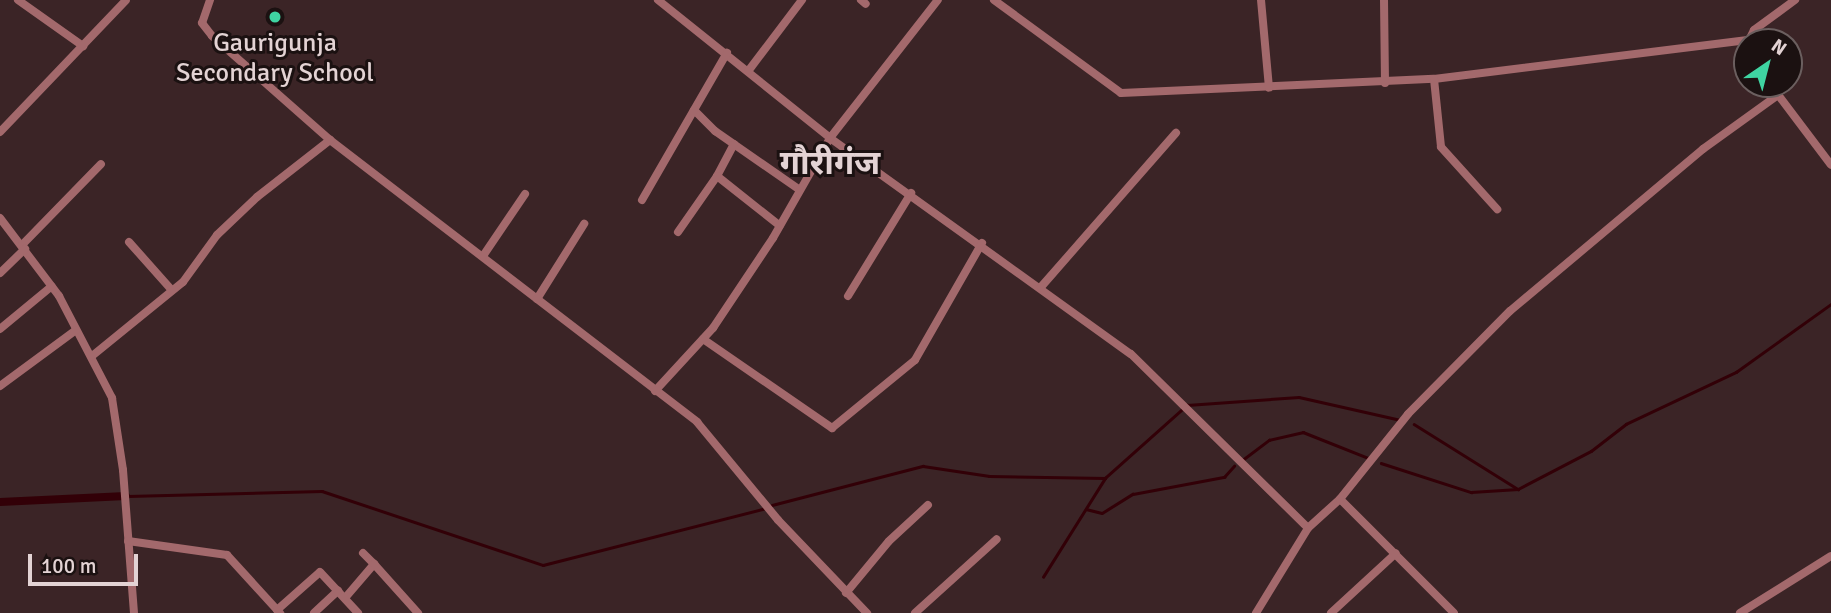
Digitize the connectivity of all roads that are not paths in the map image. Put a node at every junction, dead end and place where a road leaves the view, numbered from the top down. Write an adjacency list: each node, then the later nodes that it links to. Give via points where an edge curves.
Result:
1 (18, 0): 13 (street)
2 (125, 0): 13 (street)
3 (210, 0): 25 (street, via 202,23 206,30)
4 (658, 0): 14 (street)
5 (802, 0): 15 (street)
6 (938, 0): 24 (street)
7 (994, 0): 18 (street, via 1121,93)
8 (1261, 0): 18 (street)
9 (1384, 0): 17 (street)
10 (1795, 0): 11 (street)
11 (1757, 28)
12 (1733, 43): 16 (street)
13 (83, 46): 22 (street)
14 (727, 53): 15 (street); 21 (street)
15 (749, 70): 24 (street)
16 (1434, 79): 17 (street); 34 (street, via 1441,147)
17 (1385, 82): 18 (street)
18 (1269, 88)
19 (1774, 98): 55 (street, via 1703,149 1510,311 1408,414)
20 (1780, 98): 28 (street)
21 (694, 110): 26 (street, via 696,117); 33 (street)
22 (0, 132)
23 (1176, 133): 45 (street)
24 (830, 138): 30 (street); 31 (street)
25 (330, 141): 42 (street); 46 (street, via 257,197 217,235 187,277)
26 (734, 144): 29 (street); 30 (street)
27 (101, 164): 41 (street)
28 (1831, 165)
29 (717, 176): 37 (street); 38 (street)
30 (800, 190): 37 (street)
31 (911, 193): 40 (street); 47 (street)
32 (525, 194): 42 (street)
33 (642, 201)
34 (1497, 209)
35 (0, 218): 41 (street)
36 (584, 224): 48 (street)
37 (779, 226): 51 (street)
38 (678, 232)
39 (128, 242): 46 (street)
40 (982, 243): 45 (street); 51 (street, via 915,360 832,428)
41 (23, 247): 43 (street); 44 (street)
42 (483, 256): 48 (street)
43 (0, 273)
44 (52, 286): 49 (street); 50 (street)
45 (1041, 287): 57 (street, via 1149,369)
46 (170, 288): 52 (street)
47 (848, 296)
48 (537, 299): 54 (street)
49 (0, 329)
50 (76, 330): 52 (street); 53 (street)
51 (703, 339): 54 (street)
52 (92, 356): 59 (street, via 112,398 118,426)
53 (0, 386)
54 (656, 391): 65 (street, via 697,422)
55 (1340, 499): 57 (street); 61 (street)
56 (928, 505): 65 (street, via 889,541)
57 (1308, 528): 74 (street)
58 (997, 538): 73 (street)
59 (128, 541): 67 (street, via 227,555); 68 (street)
60 (363, 553): 63 (street)
61 (1396, 553): 75 (street); 76 (street)
62 (1831, 556): 77 (street)
63 (374, 564): 66 (street); 71 (street)
64 (338, 591): 66 (street); 67 (street, via 320,572); 69 (street)
65 (846, 593): 72 (street)
66 (345, 598): 70 (street)
67 (278, 612)
68 (134, 613)
69 (314, 613)
70 (358, 613)
71 (418, 613)
72 (867, 613)
73 (915, 613)
74 (1255, 613)
75 (1331, 613)
76 (1454, 613)
77 (1740, 613)

